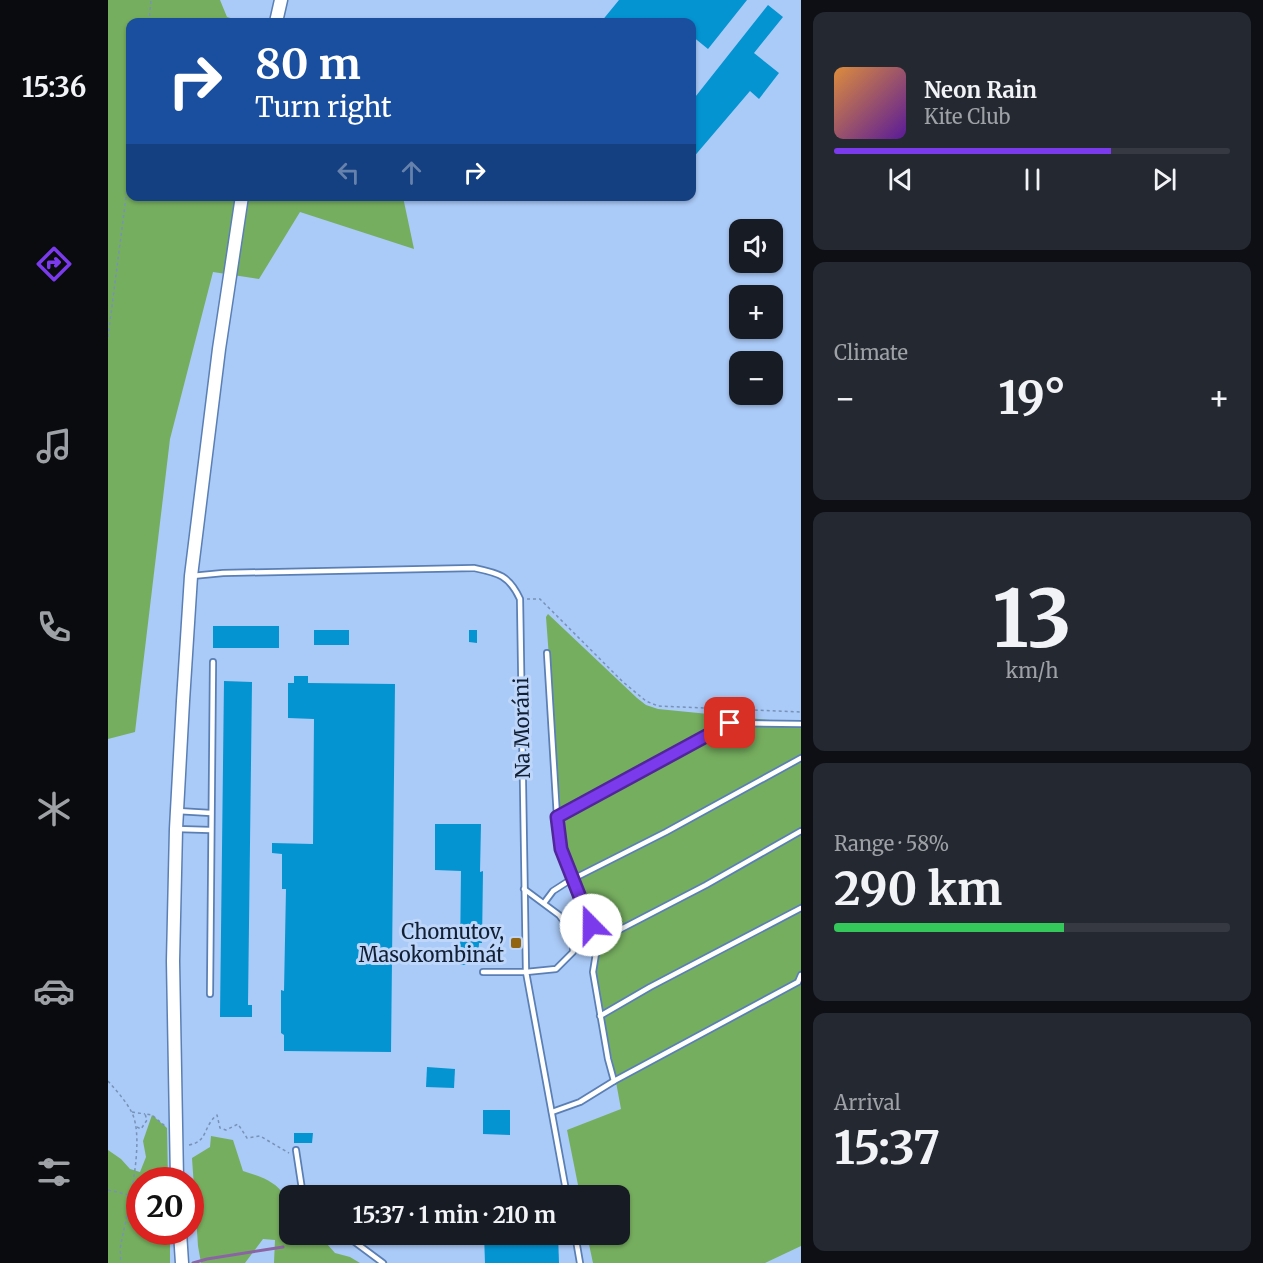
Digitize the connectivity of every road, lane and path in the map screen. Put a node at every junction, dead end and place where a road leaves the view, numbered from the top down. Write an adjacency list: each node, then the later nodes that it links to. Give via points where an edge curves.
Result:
1 (151, 0): 3 (path)
2 (281, 0): 4 (street)
3 (149, 18)
4 (277, 18)
5 (126, 197): 7 (path)
6 (241, 201): 8 (street)
7 (108, 337)
8 (191, 576): 9 (lane, via 474,568 498,573 514,586); 15 (street)
9 (520, 600): 12 (path, via 540,599 623,682 658,706); 22 (lane, Na Moráni)
10 (547, 653): 17 (lane)
11 (213, 662): 16 (lane)
12 (801, 712)
13 (801, 724): 17 (lane, via 730,723)
14 (801, 758): 21 (lane)
15 (177, 811): 16 (lane); 18 (street)
16 (211, 813): 19 (lane)
17 (557, 817): 21 (lane, via 561,849)
18 (176, 828): 19 (lane); 38 (street)
19 (210, 830): 29 (lane)
20 (801, 831): 25 (lane)
21 (573, 879): 23 (lane, via 553,891); 25 (lane)
22 (525, 889): 23 (lane); 27 (lane, Na Moráni)
23 (544, 903): 27 (lane, via 573,934 573,952 556,969)
24 (801, 908): 30 (lane)
25 (598, 941): 30 (lane, via 593,972)
26 (483, 972): 27 (lane)
27 (526, 972): 34 (lane, Na Moráni)
28 (801, 975): 32 (lane, via 798,982)
29 (210, 994)
30 (600, 1016): 32 (lane)
31 (108, 1081): 33 (path)
32 (614, 1081): 34 (lane, via 580,1102)
33 (132, 1112): 35 (path); 36 (path)
34 (552, 1112): 44 (lane, Na Moráni)
35 (146, 1114): 36 (path, via 144,1126); 37 (path)
36 (137, 1127): 41 (path)
37 (167, 1128)
38 (176, 1145): 40 (path, via 200,1142 208,1123 217,1115 220,1128 226,1130 238,1124 247,1138 260,1136); 42 (street)
39 (296, 1150): 40 (lane)
40 (297, 1158): 43 (lane)
41 (134, 1167)
42 (177, 1167)
43 (301, 1185)
44 (565, 1185)
45 (108, 1191): 46 (path)
46 (126, 1194)
47 (126, 1213): 51 (path, via 120,1249)
48 (181, 1245): 52 (street)
49 (358, 1245): 53 (lane)
50 (577, 1245): 54 (lane)
51 (122, 1263)
52 (182, 1263)
53 (382, 1263)
54 (580, 1263)

